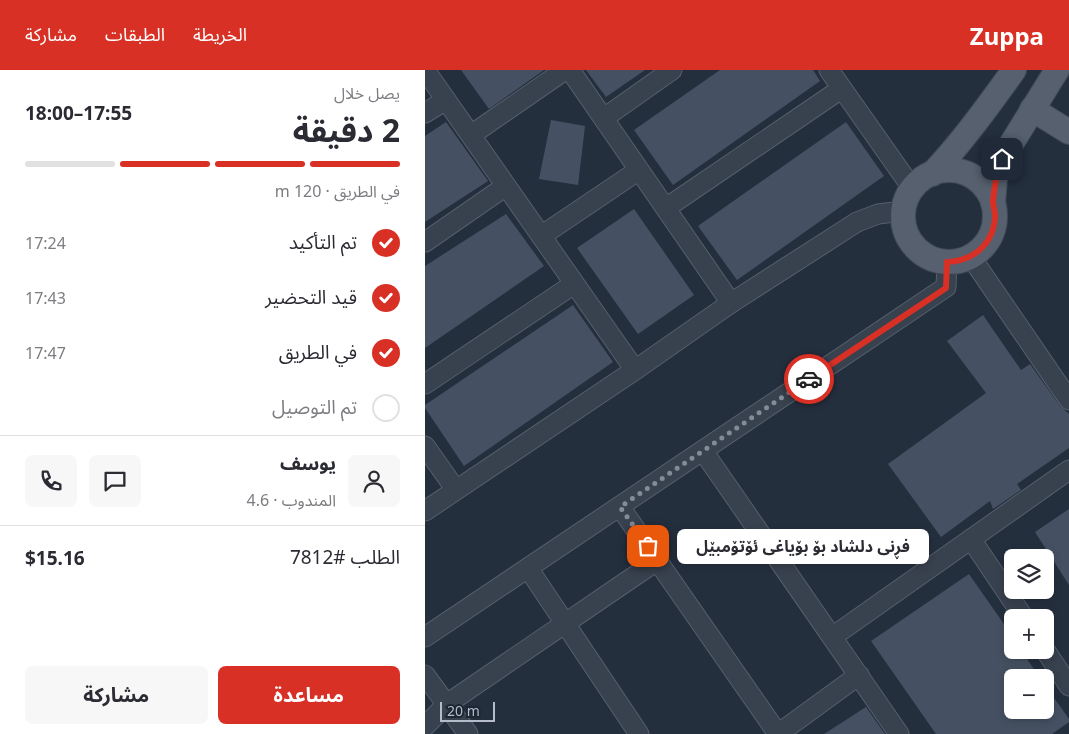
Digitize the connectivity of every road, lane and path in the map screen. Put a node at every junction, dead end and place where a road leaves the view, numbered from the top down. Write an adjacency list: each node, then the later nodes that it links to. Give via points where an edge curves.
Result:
1 (425, 70): 9 (street)
2 (565, 70): 14 (street)
3 (570, 70): 12 (street)
4 (672, 70): 12 (street)
5 (829, 70): 8 (street)
6 (1014, 70): 16 (main road, via 973,128)
7 (1057, 70): 10 (main road)
8 (841, 88): 18 (street); 20 (street)
9 (446, 100): 11 (street); 14 (street)
10 (1032, 109): 13 (main road); 19 (main road, via 1002,159 995,178)
11 (425, 114)
12 (604, 118): 15 (street)
13 (1069, 132)
14 (471, 135): 17 (street)
15 (639, 170): 20 (street); 22 (street)
16 (932, 174): 18 (main road); 19 (main road, via 944,170 969,175 988,192)
17 (506, 186): 22 (street); 23 (street)
18 (912, 188): 21 (main road)
19 (993, 203): 24 (main road, via 995,215 989,239)
20 (666, 208): 27 (street)
21 (903, 211): 25 (main road, via 903,224 913,246 923,255); 27 (street, via 877,214 857,222)
22 (541, 236): 26 (street)
23 (425, 242)
24 (971, 257): 25 (main road); 30 (street)
25 (947, 262): 32 (street, via 946,288)
26 (574, 284): 28 (street); 29 (street)
27 (731, 303): 28 (street)
28 (635, 370): 34 (street)
29 (425, 384)
30 (1069, 400)
31 (425, 446): 34 (street)
32 (703, 451): 35 (street); 43 (street)
33 (1069, 470): 37 (street)
34 (456, 490): 36 (street)
35 (620, 507): 38 (street); 39 (street)
36 (425, 511)
37 (971, 539): 40 (street); 43 (street)
38 (658, 560): 41 (street); 52 (street)
39 (528, 568): 41 (street); 42 (street)
40 (1017, 609)
41 (565, 623): 48 (street); 51 (street)
42 (425, 637)
43 (832, 637): 46 (street)
44 (1051, 659): 47 (street)
45 (425, 675): 48 (street)
46 (859, 675): 52 (street); 53 (street)
47 (1069, 686)
48 (447, 704): 49 (street); 50 (street)
49 (425, 726)
50 (468, 734)
51 (639, 734)
52 (778, 734)
53 (899, 734)

